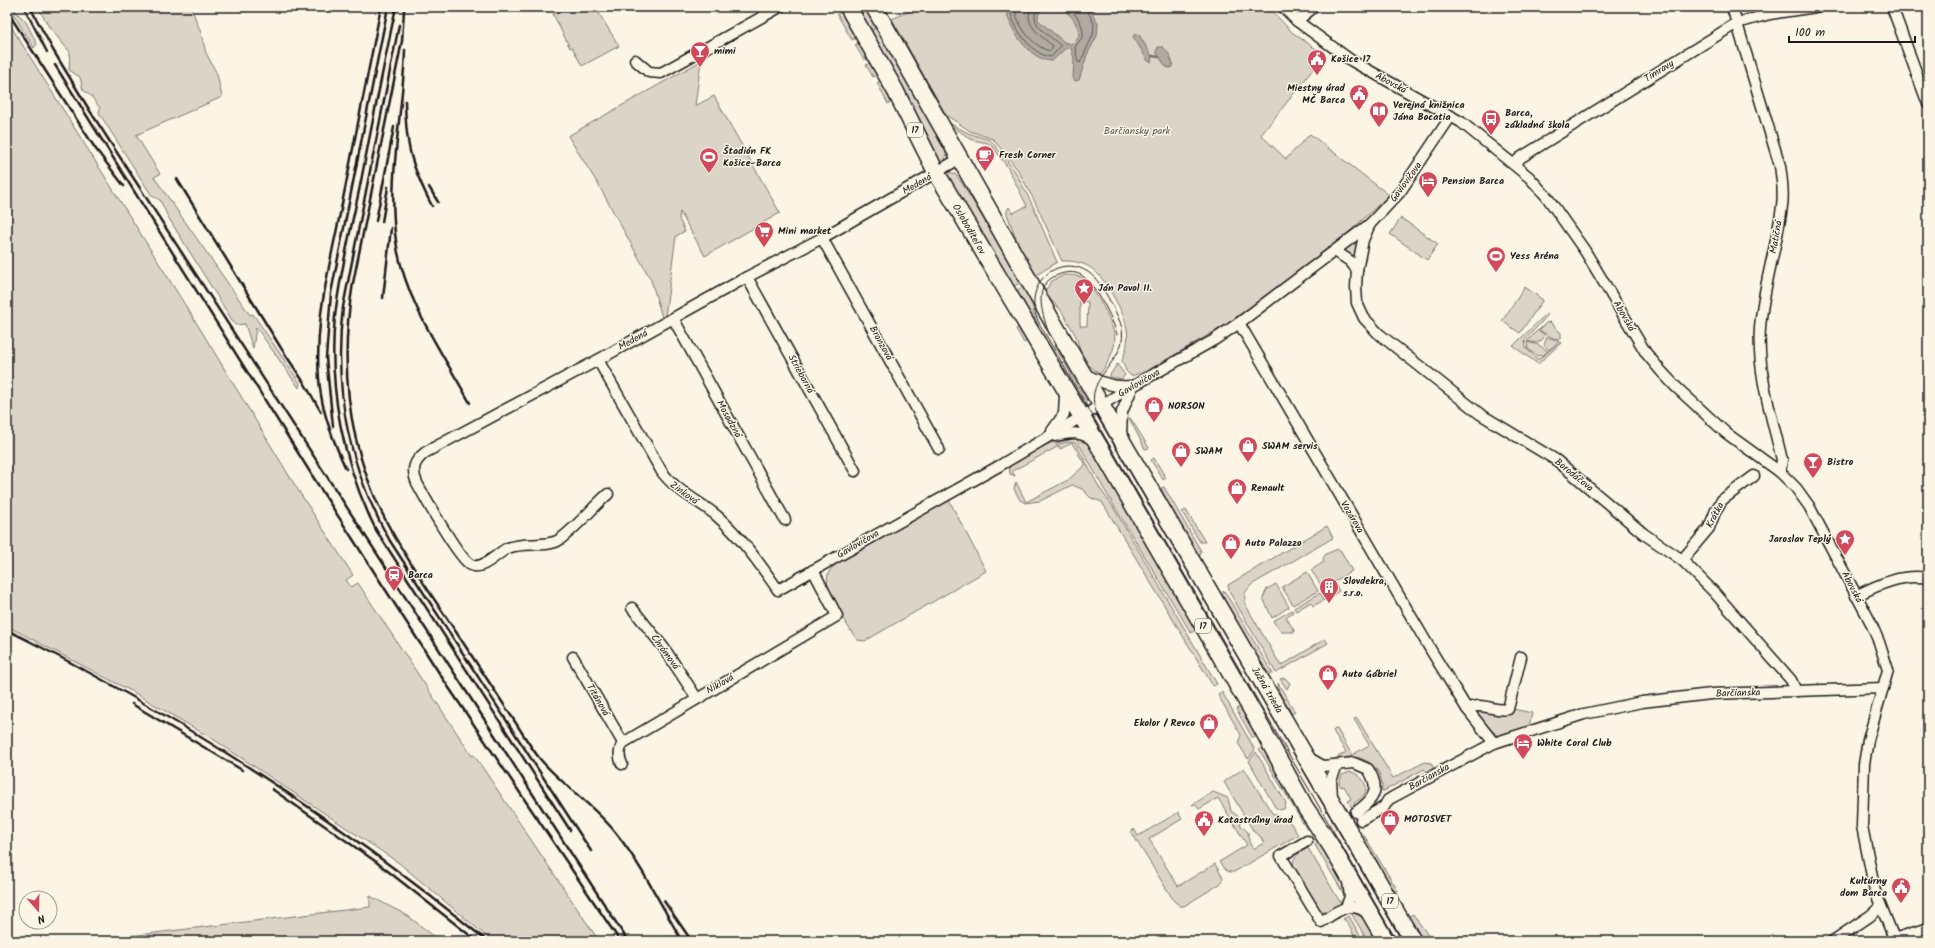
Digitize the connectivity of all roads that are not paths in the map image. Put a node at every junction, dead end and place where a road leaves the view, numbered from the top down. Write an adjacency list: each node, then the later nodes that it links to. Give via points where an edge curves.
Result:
1 (780, 7): 11 (street, via 662,73 649,72)
2 (848, 7): 16 (main road, Osloboditeľov / 17, via 895,90)
3 (874, 7): 14 (main road, 17)
4 (1283, 7): 9 (street, Abovská)
5 (1314, 7): 9 (street)
6 (1732, 7): 10 (street, Matičná)
7 (1816, 7): 10 (street, Timravy, via 1770,14)
8 (1892, 7): 12 (street)
9 (1297, 21): 13 (street, Abovská, via 1365,69)
10 (1737, 23): 15 (street, Timravy); 35 (street, Matičná, via 1780,166 1782,185 1782,205 1764,290 1760,329 1760,354 1766,391 1782,460)
11 (635, 60)
12 (1928, 104)
13 (1451, 116): 15 (street, Abovská); 17 (street, Gavlovičova, via 1400,192)
14 (959, 159): 16 (street, Medená); 25 (main road, 17)
15 (1514, 164): 35 (street, Abovská, via 1540,188 1553,206 1603,280 1646,353 1661,371 1680,392 1726,433)
16 (936, 172): 18 (street, Medená); 27 (main road, Osloboditeľov / 17)
17 (1370, 224): 19 (street, Gavlovičova); 20 (street, Borodáčova, via 1363,240)
18 (822, 238): 21 (street, Medená); 33 (street, Bronzová)
19 (1336, 251): 20 (street, via 1350,260); 23 (street, Gavlovičova)
20 (1357, 270): 39 (street, Borodáčova, via 1356,287 1360,312 1378,333 1480,414 1556,460 1644,534)
21 (747, 277): 22 (street, Medená); 34 (street, Strieborná)
22 (673, 318): 24 (street, Medená); 38 (street, Mosadzná)
23 (1239, 323): 26 (street, Gavlovičova); 50 (street, Vozárova)
24 (598, 360): 37 (street, Medená, via 418,458 413,474 457,549 466,562 473,566 479,566 516,545 555,542); 42 (street, Zinková, via 669,482 726,524)
25 (1081, 371): 26 (street, via 1106,384); 28 (main road, 17)
26 (1133, 386): 28 (street, Gavlovičova); 31 (street, via 1122,412)
27 (1064, 390): 29 (main road, Osloboditeľov / 17); 30 (street, via 1064,414)
28 (1101, 405): 29 (street, Gavlovičova); 31 (main road, 17)
29 (1081, 417): 30 (street, Gavlovičova); 32 (main road, Osloboditeľov / 17)
30 (1045, 439): 32 (street, via 1066,434 1081,434); 40 (street, Gavlovičova)
31 (1121, 439): 53 (main road, Južná trieda / 17)
32 (1099, 446): 58 (main road, 17, via 1305,807)
33 (939, 449)
34 (855, 471)
35 (1780, 472): 43 (street, Abovská, via 1809,506)
36 (1754, 476): 39 (street, Krátka, via 1722,500 1710,528)
37 (608, 494)
38 (785, 520)
39 (1682, 560): 48 (street, Borodáčova, via 1720,598 1791,680)
40 (812, 570): 42 (street, Gavlovičova); 49 (street, Niklová, via 837,616)
41 (1928, 578): 43 (street, via 1899,578)
42 (778, 590)
43 (1856, 596): 47 (street, Abovská, via 1870,621 1885,659 1888,670)
44 (632, 608): 49 (street, Chrómová, via 664,648)
45 (573, 657): 51 (street, Titánová)
46 (1521, 657): 50 (street, via 1508,709 1474,705)
47 (1883, 688): 48 (street, Barčianska); 60 (street, via 1868,740 1862,798 1862,826 1874,891)
48 (1796, 691): 52 (street, Barčianska, via 1711,694 1626,705 1557,721)
49 (696, 698): 51 (street, Niklová)
50 (1467, 709): 52 (street, Vozárova)
51 (622, 743): 54 (street, via 619,759)
52 (1494, 743): 55 (street, Barčianska, via 1393,797 1384,807 1359,816 1372,799 1374,779 1368,769 1360,764 1345,763)
53 (1306, 756): 55 (street, via 1323,766); 56 (main road, Južná trieda / 17)
54 (622, 764)
55 (1337, 766): 56 (street, via 1331,780)
56 (1333, 804): 65 (main road, Južná trieda / 17)
57 (1306, 841): 59 (street, via 1281,856 1320,922)
58 (1346, 871): 59 (street, via 1350,892); 61 (main road, 17)
59 (1346, 907): 61 (street, via 1361,909)
60 (1880, 907): 63 (street); 66 (street)
61 (1374, 920): 64 (main road, 17)
62 (1928, 928): 63 (street)
63 (1894, 940)
64 (1386, 941)
65 (1413, 941)
66 (1833, 941)

